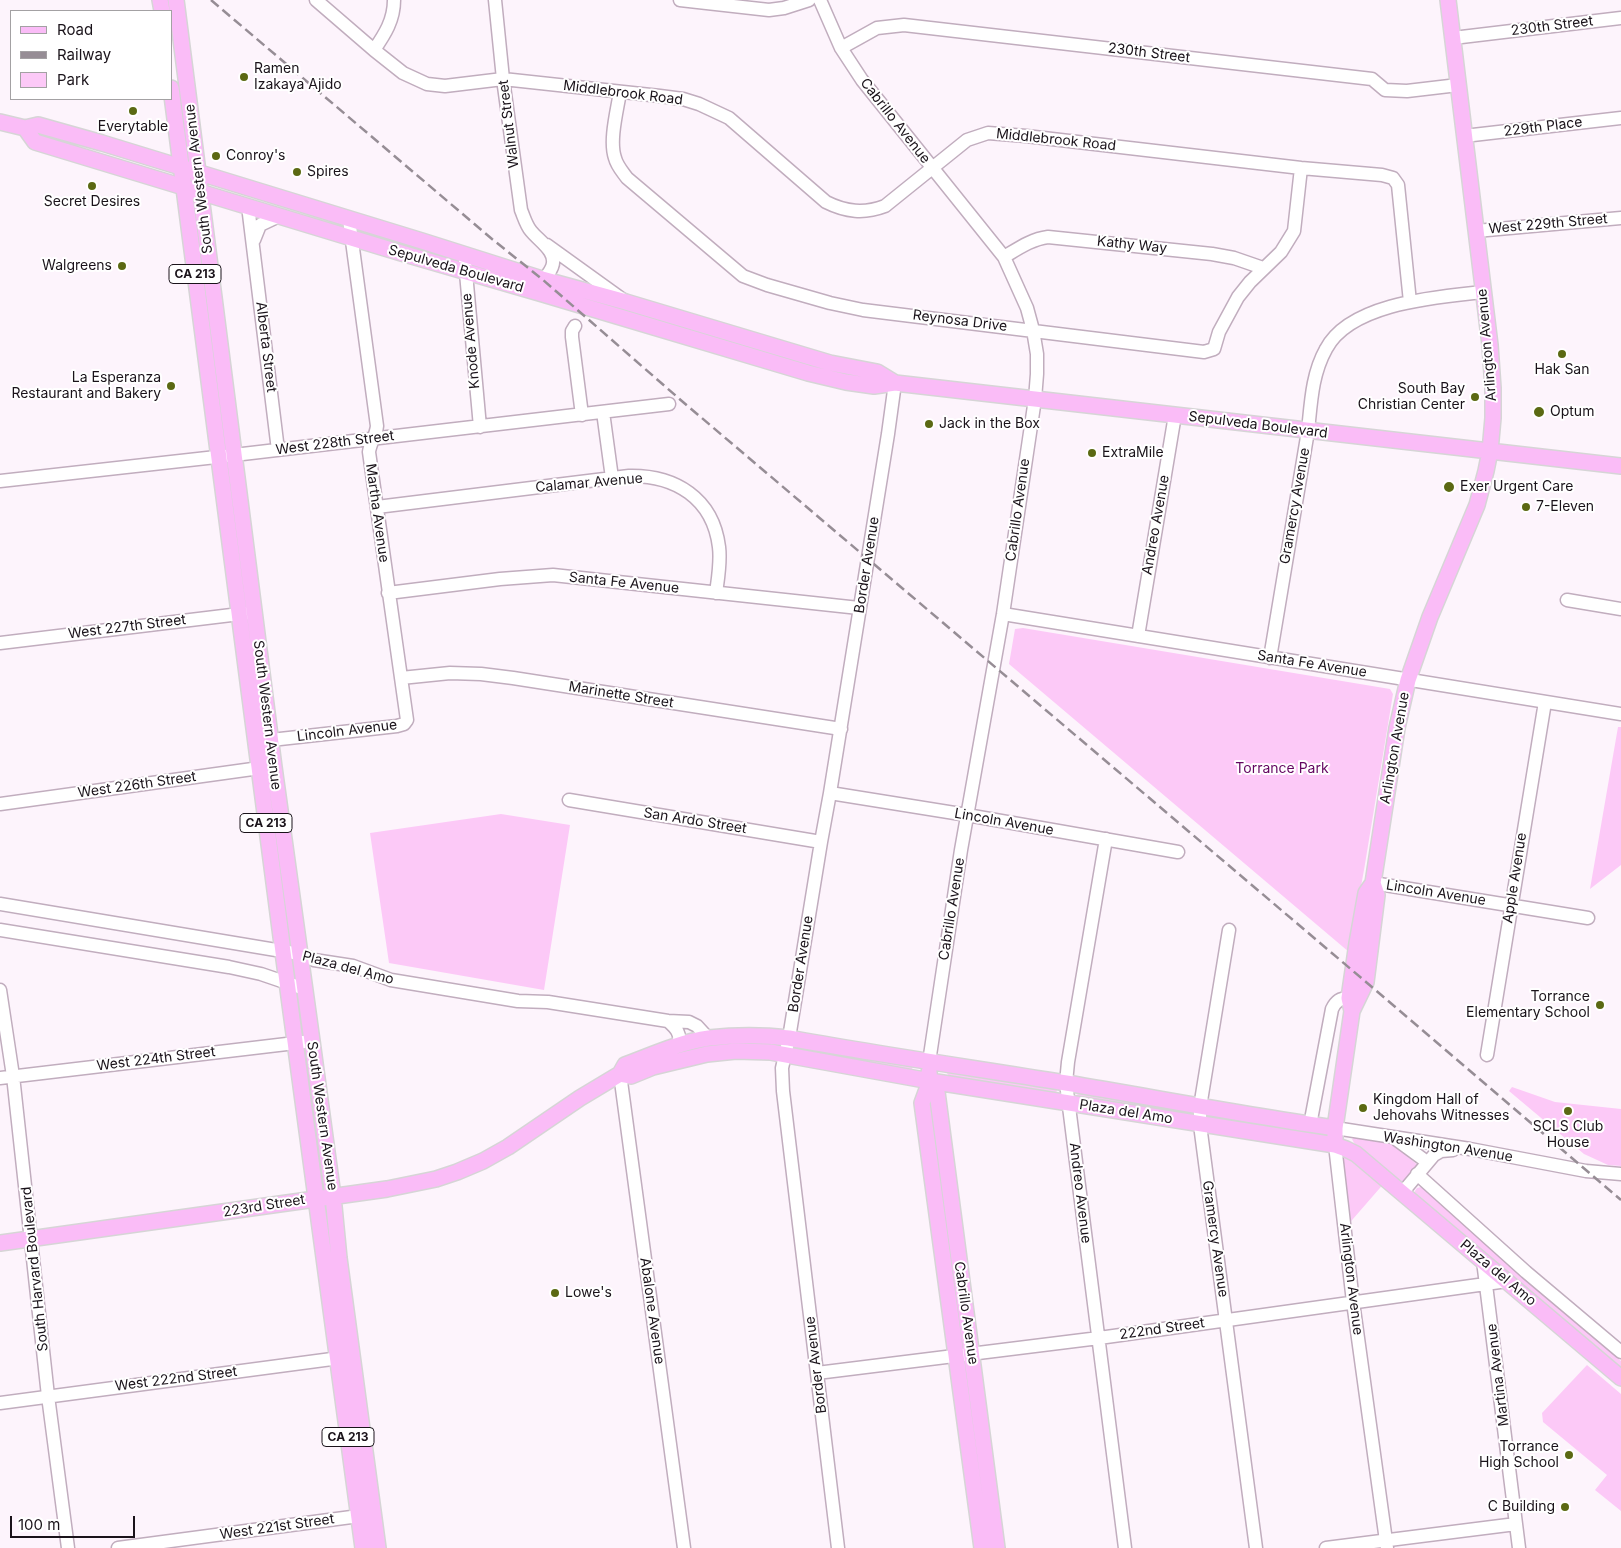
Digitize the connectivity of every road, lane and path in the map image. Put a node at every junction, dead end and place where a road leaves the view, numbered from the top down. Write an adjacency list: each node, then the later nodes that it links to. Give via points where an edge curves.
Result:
1 (176, 0): 24 (main road, South Western Avenue / CA 213)
2 (316, 0): 12 (street, Middlebrook Road)
3 (394, 0): 12 (street, via 390,23)
4 (495, 0): 13 (street, Walnut Street)
5 (680, 0): 6 (street, via 769,10)
6 (809, 0)
7 (820, 0): 11 (street, Cabrillo Avenue)
8 (1448, 0): 10 (main road, Arlington Avenue)
9 (1621, 18): 10 (street, 230th Street)
10 (1452, 38): 14 (main road, Arlington Avenue)
11 (841, 48): 14 (street, 230th Street, via 877,28 904,25 1372,79 1385,90 1407,91); 22 (street, Cabrillo Avenue, via 862,80)
12 (374, 50): 13 (street, Middlebrook Road, via 402,73 427,84 445,86)
13 (503, 78): 15 (street, Middlebrook Road); 33 (street, Walnut Street, via 521,210 532,232)
14 (1458, 85): 20 (main road, Arlington Avenue)
15 (620, 92): 22 (street, Middlebrook Road, via 683,99 716,111 729,118 826,202 850,211 885,206); 44 (street, Reynosa Drive, via 613,144 618,167 743,276 776,288 863,310)
16 (172, 96): 21 (main road, South Western Avenue / CA 213)
17 (1621, 118): 20 (street, 229th Place)
18 (0, 122): 19 (main road, Sepulveda Boulevard)
19 (25, 128): 21 (main road, Sepulveda Boulevard, via 38,125); 25 (main road, Sepulveda Boulevard, via 35,142)
20 (1464, 136): 31 (main road, Arlington Avenue)
21 (181, 167): 24 (main road, Sepulveda Boulevard); 25 (main road, South Western Avenue / CA 213)
22 (932, 168): 23 (street, Middlebrook Road, via 967,140 988,133); 36 (street, Cabrillo Avenue)
23 (1301, 168): 37 (street, Reynosa Drive, via 1294,231 1281,252); 42 (street, Middlebrook Road, via 1382,175 1396,180)
24 (198, 172): 26 (main road, South Western Avenue / CA 213); 30 (main road, Sepulveda Boulevard)
25 (184, 186): 26 (main road, Sepulveda Boulevard); 47 (main road, South Western Avenue / CA 213)
26 (200, 192): 27 (main road, Sepulveda Boulevard); 51 (main road, South Western Avenue / CA 213)
27 (248, 206): 28 (main road, Sepulveda Boulevard); 34 (street, Alberta Street)
28 (279, 216): 32 (main road, Sepulveda Boulevard); 34 (street, via 260,225)
29 (1621, 218): 31 (street, West 229th Street)
30 (349, 219): 32 (street, Martha Avenue); 35 (main road, Sepulveda Boulevard)
31 (1476, 231): 40 (main road, Arlington Avenue)
32 (352, 238): 38 (main road, Sepulveda Boulevard); 57 (street, Martha Avenue, via 377,426)
33 (541, 241): 39 (street, Walnut Street, via 553,260); 41 (street, Walnut Street)
34 (253, 245): 58 (street, Alberta Street)
35 (465, 255): 38 (street, Knode Avenue); 39 (main road, Sepulveda Boulevard)
36 (1004, 257): 37 (street, Kathy Way, via 1030,241 1048,236 1212,254); 44 (street, Cabrillo Avenue, via 1024,300)
37 (1264, 268): 44 (street, Reynosa Drive, via 1238,297 1222,324 1214,349 1210,351)
38 (465, 272): 39 (main road, Sepulveda Boulevard); 55 (street, Knode Avenue)
39 (540, 286): 41 (main road, Sepulveda Boulevard); 46 (main road, Sepulveda Boulevard)
40 (1483, 292): 42 (street, Gramercy Avenue); 59 (main road, Arlington Avenue, via 1493,388)
41 (626, 302): 45 (main road, Sepulveda Boulevard)
42 (1410, 302): 56 (street, Gramercy Avenue, via 1360,318 1335,335 1326,347 1315,375)
43 (574, 326): 53 (street, via 572,337)
44 (1033, 330): 49 (street, Cabrillo Avenue, via 1037,361)
45 (754, 341): 46 (main road); 48 (main road, Sepulveda Boulevard, via 830,363 877,372)
46 (749, 356): 48 (main road, Sepulveda Boulevard, via 846,382 874,386)
47 (206, 362): 51 (main road, via 212,361 215,365 218,391); 61 (main road, South Western Avenue / CA 213)
48 (895, 383): 49 (main road, Sepulveda Boulevard); 69 (street, Border Avenue)
49 (1035, 399): 54 (main road, Sepulveda Boulevard); 72 (street, Cabrillo Avenue)
50 (669, 404): 52 (street, West 228th Street)
51 (228, 405): 60 (main road, South Western Avenue / CA 213)
52 (603, 412): 53 (street, West 228th Street); 63 (street)
53 (582, 415): 55 (street, West 228th Street)
54 (1175, 415): 56 (main road, Sepulveda Boulevard); 73 (street, Andreo Avenue)
55 (480, 427): 57 (street, West 228th Street)
56 (1308, 430): 59 (main road, Sepulveda Boulevard); 75 (street, Gramercy Avenue)
57 (373, 439): 58 (street, West 228th Street); 65 (street, Martha Avenue, via 369,452)
58 (278, 450): 60 (street, West 228th Street)
59 (1490, 451): 62 (main road, Sepulveda Boulevard); 77 (main road, Arlington Avenue, via 1477,505 1430,617)
60 (234, 456): 61 (street, West 228th Street); 71 (main road, South Western Avenue / CA 213)
61 (218, 457): 64 (street, West 228th Street); 71 (main road, South Western Avenue / CA 213)
62 (1621, 466)
63 (612, 478): 65 (street, Calamar Avenue); 67 (street, Calamar Avenue, via 656,478 694,496 704,508 717,535)
64 (0, 481)
65 (377, 507): 66 (street, Martha Avenue)
66 (388, 593): 67 (street, Santa Fe Avenue, via 553,576); 76 (street, Martha Avenue)
67 (716, 593): 69 (street, Santa Fe Avenue)
68 (1567, 600): 70 (street)
69 (859, 608): 81 (street, Border Avenue)
70 (1621, 609)
71 (247, 613): 74 (street, West 227th Street); 82 (main road, South Western Avenue / CA 213); 83 (main road, South Western Avenue / CA 213)
72 (1003, 614): 73 (street, Santa Fe Avenue); 88 (street, Cabrillo Avenue)
73 (1138, 636): 75 (street, Santa Fe Avenue)
74 (0, 643)
75 (1270, 658): 77 (street, Santa Fe Avenue)
76 (401, 678): 80 (street, Martha Avenue); 81 (street, Marinette Street, via 450,673 481,674)
77 (1408, 680): 78 (street, Santa Fe Avenue); 92 (main road, Arlington Avenue, via 1397,728)
78 (1545, 702): 79 (street, Santa Fe Avenue); 94 (street, Apple Avenue)
79 (1621, 714)
80 (406, 720): 82 (street, Lincoln Avenue, via 397,726)
81 (841, 730): 85 (street, Border Avenue)
82 (271, 740): 83 (street, Lincoln Avenue); 84 (main road, South Western Avenue / CA 213)
83 (256, 742): 84 (main road, South Western Avenue / CA 213)
84 (266, 767): 87 (street, West 226th Street); 98 (main road, South Western Avenue / CA 213); 99 (main road, South Western Avenue / CA 213)
85 (830, 793): 88 (street, Lincoln Avenue); 90 (street, Border Avenue)
86 (569, 800): 90 (street, San Ardo Street)
87 (0, 804)
88 (967, 815): 89 (street, Lincoln Avenue); 112 (street, Cabrillo Avenue)
89 (1106, 839): 91 (street, Lincoln Avenue); 116 (street, Andreo Avenue)
90 (821, 842): 106 (street, Border Avenue)
91 (1178, 852)
92 (1373, 883): 94 (street, Lincoln Avenue); 103 (main road, Arlington Avenue, via 1378,895 1366,982)
93 (0, 904): 98 (street, Plaza del Amo)
94 (1511, 905): 95 (street, Lincoln Avenue); 111 (street, Apple Avenue)
95 (1588, 918)
96 (0, 930): 100 (street, via 229,967)
97 (1229, 930): 118 (street, Gramercy Avenue)
98 (283, 952): 99 (street, Plaza del Amo); 100 (main road, South Western Avenue / CA 213)
99 (300, 954): 101 (main road, South Western Avenue / CA 213); 104 (street, Plaza del Amo, via 353,966 391,980)
100 (288, 983): 101 (street); 108 (main road, South Western Avenue / CA 213)
101 (305, 989): 107 (main road, South Western Avenue / CA 213)
102 (0, 990): 114 (street, South Harvard Boulevard)
103 (1351, 1004): 120 (street, Arlington Avenue, via 1342,998 1332,1009); 121 (main road, Arlington Avenue)
104 (668, 1021): 105 (street, Plaza del Amo, via 689,1022); 109 (street, via 676,1028 680,1040)
105 (708, 1038): 106 (main road, Plaza del Amo); 109 (main road, Plaza del Amo)
106 (789, 1038): 110 (street, Border Avenue); 112 (main road, Plaza del Amo)
107 (312, 1041): 108 (street, West 224th Street); 129 (main road, South Western Avenue / CA 213)
108 (296, 1042): 114 (street, West 224th Street); 130 (main road, South Western Avenue / CA 213)
109 (678, 1046): 113 (main road, Plaza del Amo, via 625,1065)
110 (785, 1055): 113 (main road, Plaza del Amo, via 751,1051 706,1054 631,1076); 115 (main road, Plaza del Amo); 143 (street, Border Avenue, via 783,1091)
111 (1487, 1055)
112 (929, 1062): 115 (main road, Cabrillo Avenue); 116 (main road, Plaza del Amo)
113 (620, 1074): 129 (main road, 223rd Street, via 508,1147 457,1172 408,1185); 155 (street, Abalone Avenue)
114 (6, 1077): 131 (street, South Harvard Boulevard)
115 (930, 1080): 117 (main road, Plaza del Amo); 140 (main road, Cabrillo Avenue, via 937,1092); 141 (main road, Cabrillo Avenue, via 922,1103)
116 (1066, 1083): 117 (street, Andreo Avenue); 118 (main road, Plaza del Amo)
117 (1068, 1103): 119 (main road, Plaza del Amo); 138 (street, Andreo Avenue)
118 (1200, 1107): 119 (street, Gramercy Avenue); 120 (main road, Plaza del Amo)
119 (1200, 1125): 123 (main road, Plaza del Amo); 137 (street, Gramercy Avenue)
120 (1310, 1125): 121 (main road, Plaza del Amo)
121 (1335, 1128): 122 (street, Washington Avenue); 123 (main road, Arlington Avenue)
122 (1394, 1138): 124 (street, Washington Avenue); 125 (street)
123 (1335, 1145): 128 (main road, Plaza del Amo, via 1356,1154); 136 (street, Arlington Avenue)
124 (1470, 1149): 125 (street, via 1441,1151); 127 (street, Washington Avenue, via 1586,1171)
125 (1427, 1162): 126 (street)
126 (1417, 1174): 128 (street); 139 (street)
127 (1621, 1174)
128 (1402, 1193): 133 (main road, Plaza del Amo)
129 (333, 1196): 130 (main road, 223rd Street); 142 (main road, South Western Avenue / CA 213)
130 (316, 1198): 131 (main road, 223rd Street); 142 (main road, South Western Avenue / CA 213)
131 (31, 1239): 132 (main road, 223rd Street); 145 (street, South Harvard Boulevard)
132 (0, 1243)
133 (1484, 1261): 134 (main road, Plaza del Amo); 135 (street, Martina Avenue)
134 (1507, 1281): 135 (street, 222nd Street); 144 (main road, Plaza del Amo)
135 (1487, 1284): 136 (street, 222nd Street); 149 (street, Martina Avenue)
136 (1354, 1302): 137 (street, 222nd Street); 150 (street, Arlington Avenue)
137 (1226, 1320): 138 (street, 222nd Street); 160 (street, Gramercy Avenue)
138 (1099, 1338): 140 (street, 222nd Street); 159 (street, Andreo Avenue)
139 (1621, 1352)
140 (972, 1353): 141 (street, 222nd Street); 158 (main road, Cabrillo Avenue)
141 (956, 1355): 143 (street, 222nd Street); 157 (main road, Cabrillo Avenue)
142 (345, 1357): 145 (street, West 222nd Street); 147 (main road, South Western Avenue / CA 213); 148 (main road, South Western Avenue / CA 213)
143 (817, 1373): 156 (street, Border Avenue)
144 (1621, 1378)
145 (48, 1396): 146 (street, West 222nd Street); 151 (street, South Harvard Boulevard)
146 (0, 1402)
147 (373, 1506): 148 (street, West 221st Street); 154 (main road, South Western Avenue / CA 213)
148 (359, 1516): 152 (street, West 221st Street); 153 (main road, South Western Avenue / CA 213)
149 (1516, 1524): 150 (street); 162 (street, Martina Avenue)
150 (1386, 1544): 161 (street)
151 (68, 1548)
152 (118, 1548)
153 (363, 1548)
154 (378, 1548)
155 (684, 1548)
156 (838, 1548)
157 (982, 1548)
158 (997, 1548)
159 (1125, 1548)
160 (1256, 1548)
161 (1326, 1548)
162 (1519, 1548)

